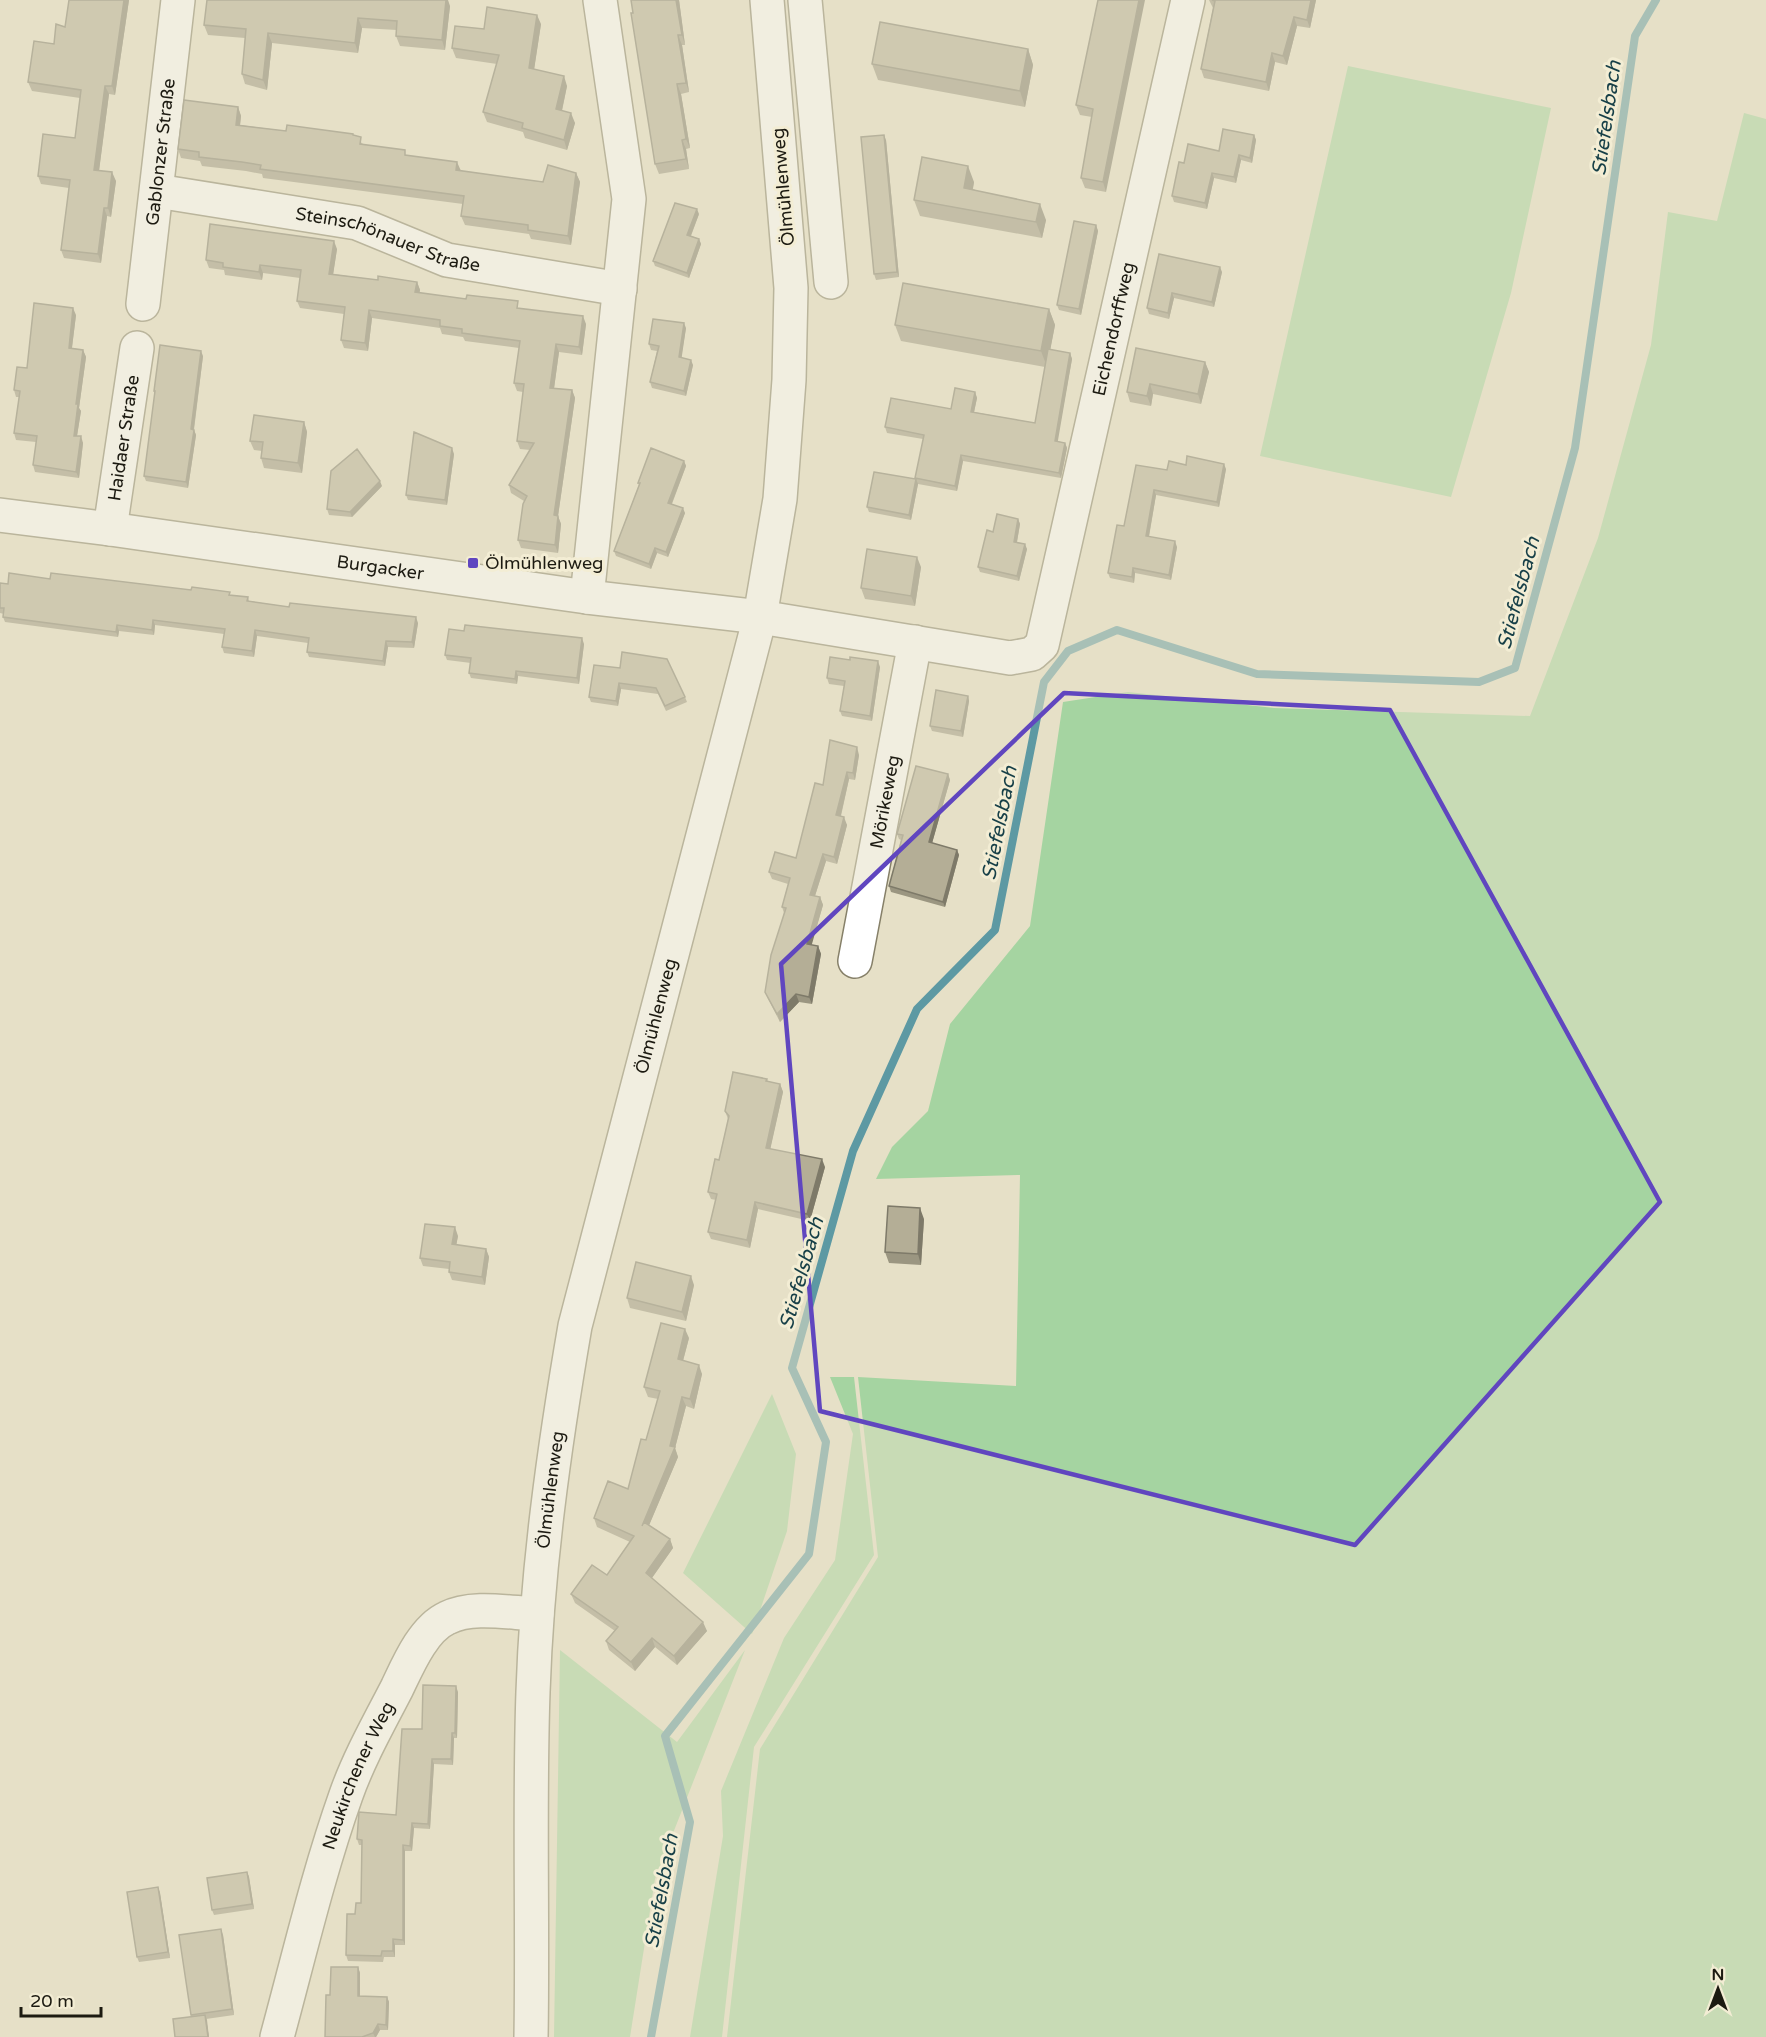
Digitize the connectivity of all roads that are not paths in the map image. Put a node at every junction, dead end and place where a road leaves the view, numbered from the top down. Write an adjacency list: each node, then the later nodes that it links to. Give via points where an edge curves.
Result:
1 (178, 0): 6 (street, Gablonzer Straße)
2 (600, 0): 8 (street, via 628,199)
3 (767, 0): 14 (street, Ölmühlenweg, via 791,288 781,488)
4 (805, 0): 7 (street)
5 (1188, 0): 15 (street, Eichendorffweg, via 1042,645 1032,654 1010,657)
6 (157, 191): 8 (street, Steinschönauer Straße, via 357,223 447,260); 9 (street, Gablonzer Straße)
7 (831, 282)
8 (620, 289): 13 (street)
9 (143, 304)
10 (137, 348): 12 (street, Haidaer Straße)
11 (0, 515): 12 (street, Burgacker)
12 (110, 529): 13 (street, Burgacker)
13 (587, 597): 14 (street, Burgacker)
14 (760, 617): 15 (street); 17 (street, Ölmühlenweg, via 574,1326 543,1535)
15 (915, 642): 16 (street, Mörikeweg)
16 (855, 961)
17 (537, 1614): 18 (street, Neukirchener Weg, via 483,1611 448,1617 428,1634 414,1654 346,1794); 19 (street, Ölmühlenweg)
18 (277, 2037)
19 (531, 2037)

